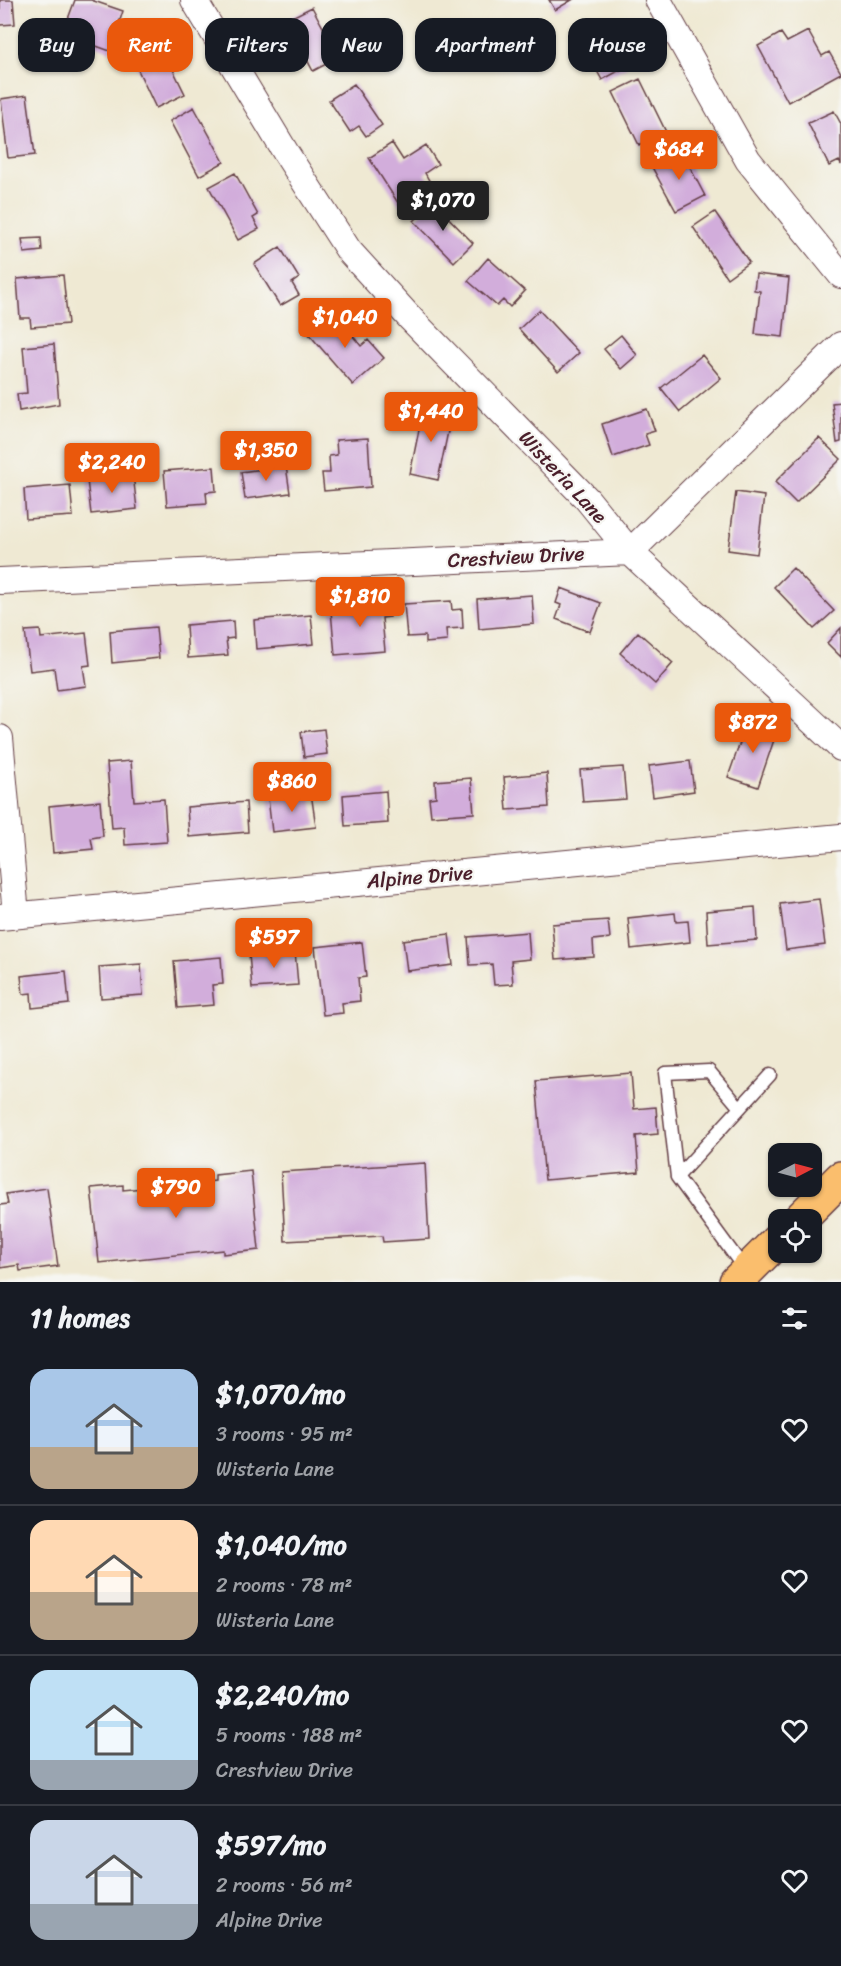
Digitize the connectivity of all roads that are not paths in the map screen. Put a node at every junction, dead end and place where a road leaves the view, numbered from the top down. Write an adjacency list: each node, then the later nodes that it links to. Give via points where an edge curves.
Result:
1 (194, 0): 5 (street, Wisteria Lane, via 349,251 411,320 587,499)
2 (658, 0): 3 (street, via 748,160)
3 (841, 274)
4 (841, 345): 5 (street)
5 (630, 552): 6 (street, Crestview Drive); 8 (street, Wisteria Lane)
6 (0, 581)
7 (0, 738): 10 (street)
8 (841, 748)
9 (841, 837): 10 (street, Alpine Drive)
10 (8, 916)
11 (770, 1075): 12 (lane)
12 (740, 1108): 13 (lane); 13 (lane, via 710,1071 665,1073)
13 (677, 1177): 17 (lane)
14 (841, 1178): 15 (main road)
15 (810, 1209)
16 (768, 1250): 17 (main road)
17 (741, 1277)

